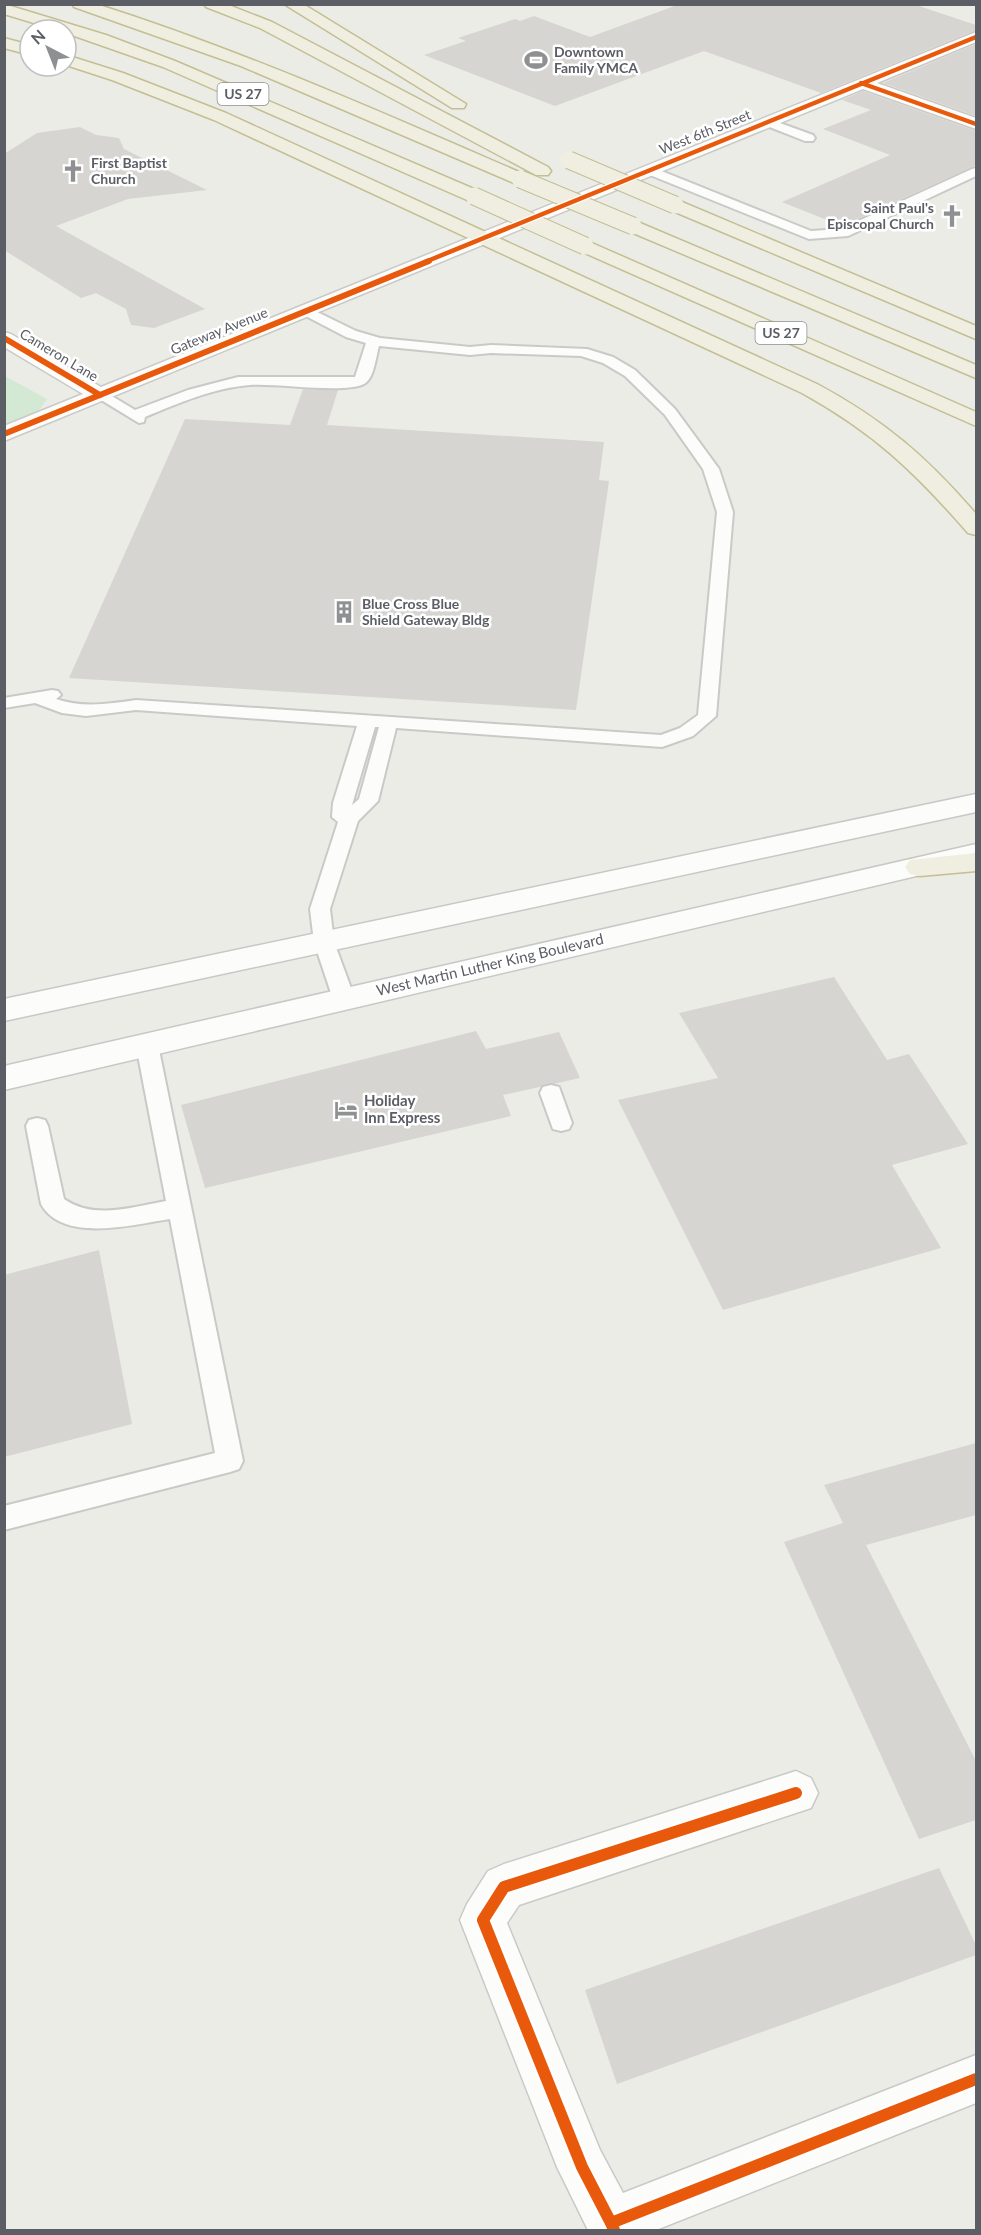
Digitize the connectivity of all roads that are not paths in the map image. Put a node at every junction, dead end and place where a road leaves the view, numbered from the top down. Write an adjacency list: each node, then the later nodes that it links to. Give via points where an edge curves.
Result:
1 (79, 4): 15 (highway, US 27, bridge, via 184,38 268,71 520,179)
2 (211, 4): 15 (highway, via 289,36)
3 (291, 4): 8 (highway)
4 (4, 9): 24 (highway, US 27, bridge, via 169,63)
5 (976, 37): 7 (street, West 6th Street)
6 (78, 64): 16 (highway, via 189,104)
7 (861, 83): 9 (street, West 6th Street); 10 (street)
8 (473, 112)
9 (766, 122): 11 (lane); 13 (street, West 6th Street)
10 (976, 124)
11 (808, 138)
12 (549, 151): 19 (highway, bridge)
13 (649, 170): 14 (lane, via 809,235 843,233); 16 (street, West 6th Street)
14 (976, 172)
15 (637, 224): 22 (highway, US 27)
16 (480, 238): 17 (street, West 6th Street); 26 (highway, via 787,377 839,405 874,427 930,474)
17 (443, 253): 18 (street, Gateway Avenue)
18 (305, 310): 21 (lane, via 342,330); 23 (street, Gateway Avenue)
19 (976, 333)
20 (4, 338): 23 (street, Cameron Lane)
21 (374, 341): 23 (lane, via 359,381 229,383 179,398 137,417); 29 (lane, via 470,351 491,348 582,352 608,360 630,373 670,412 711,469 725,512 707,716 682,736 663,741)
22 (976, 372)
23 (100, 394): 25 (street, Gateway Avenue)
24 (976, 420)
25 (4, 434)
26 (976, 528)
27 (4, 703): 28 (lane, via 39,698 60,708 94,711 136,705)
28 (368, 721): 29 (lane); 31 (lane, via 343,803 342,816)
29 (389, 722): 31 (lane, via 368,801)
30 (976, 803): 35 (street)
31 (349, 819): 35 (lane, via 320,909)
32 (976, 854): 34 (street, West Martin Luther King Boulevard)
33 (976, 862): 34 (highway)
34 (920, 867): 36 (street, West Martin Luther King Boulevard)
35 (324, 942): 36 (lane); 37 (street)
36 (344, 999): 38 (street, West Martin Luther King Boulevard)
37 (4, 1010)
38 (147, 1046): 39 (street, West Martin Luther King Boulevard); 43 (lane)
39 (4, 1078)
40 (551, 1093): 41 (lane)
41 (561, 1123)
42 (37, 1126): 43 (lane, via 53,1204 69,1215 100,1221)
43 (180, 1208): 44 (lane, via 230,1461)
44 (4, 1518)
45 (796, 1793): 47 (street, via 504,1887 483,1920 582,2167)
46 (976, 2079): 47 (street)
47 (613, 2227)

